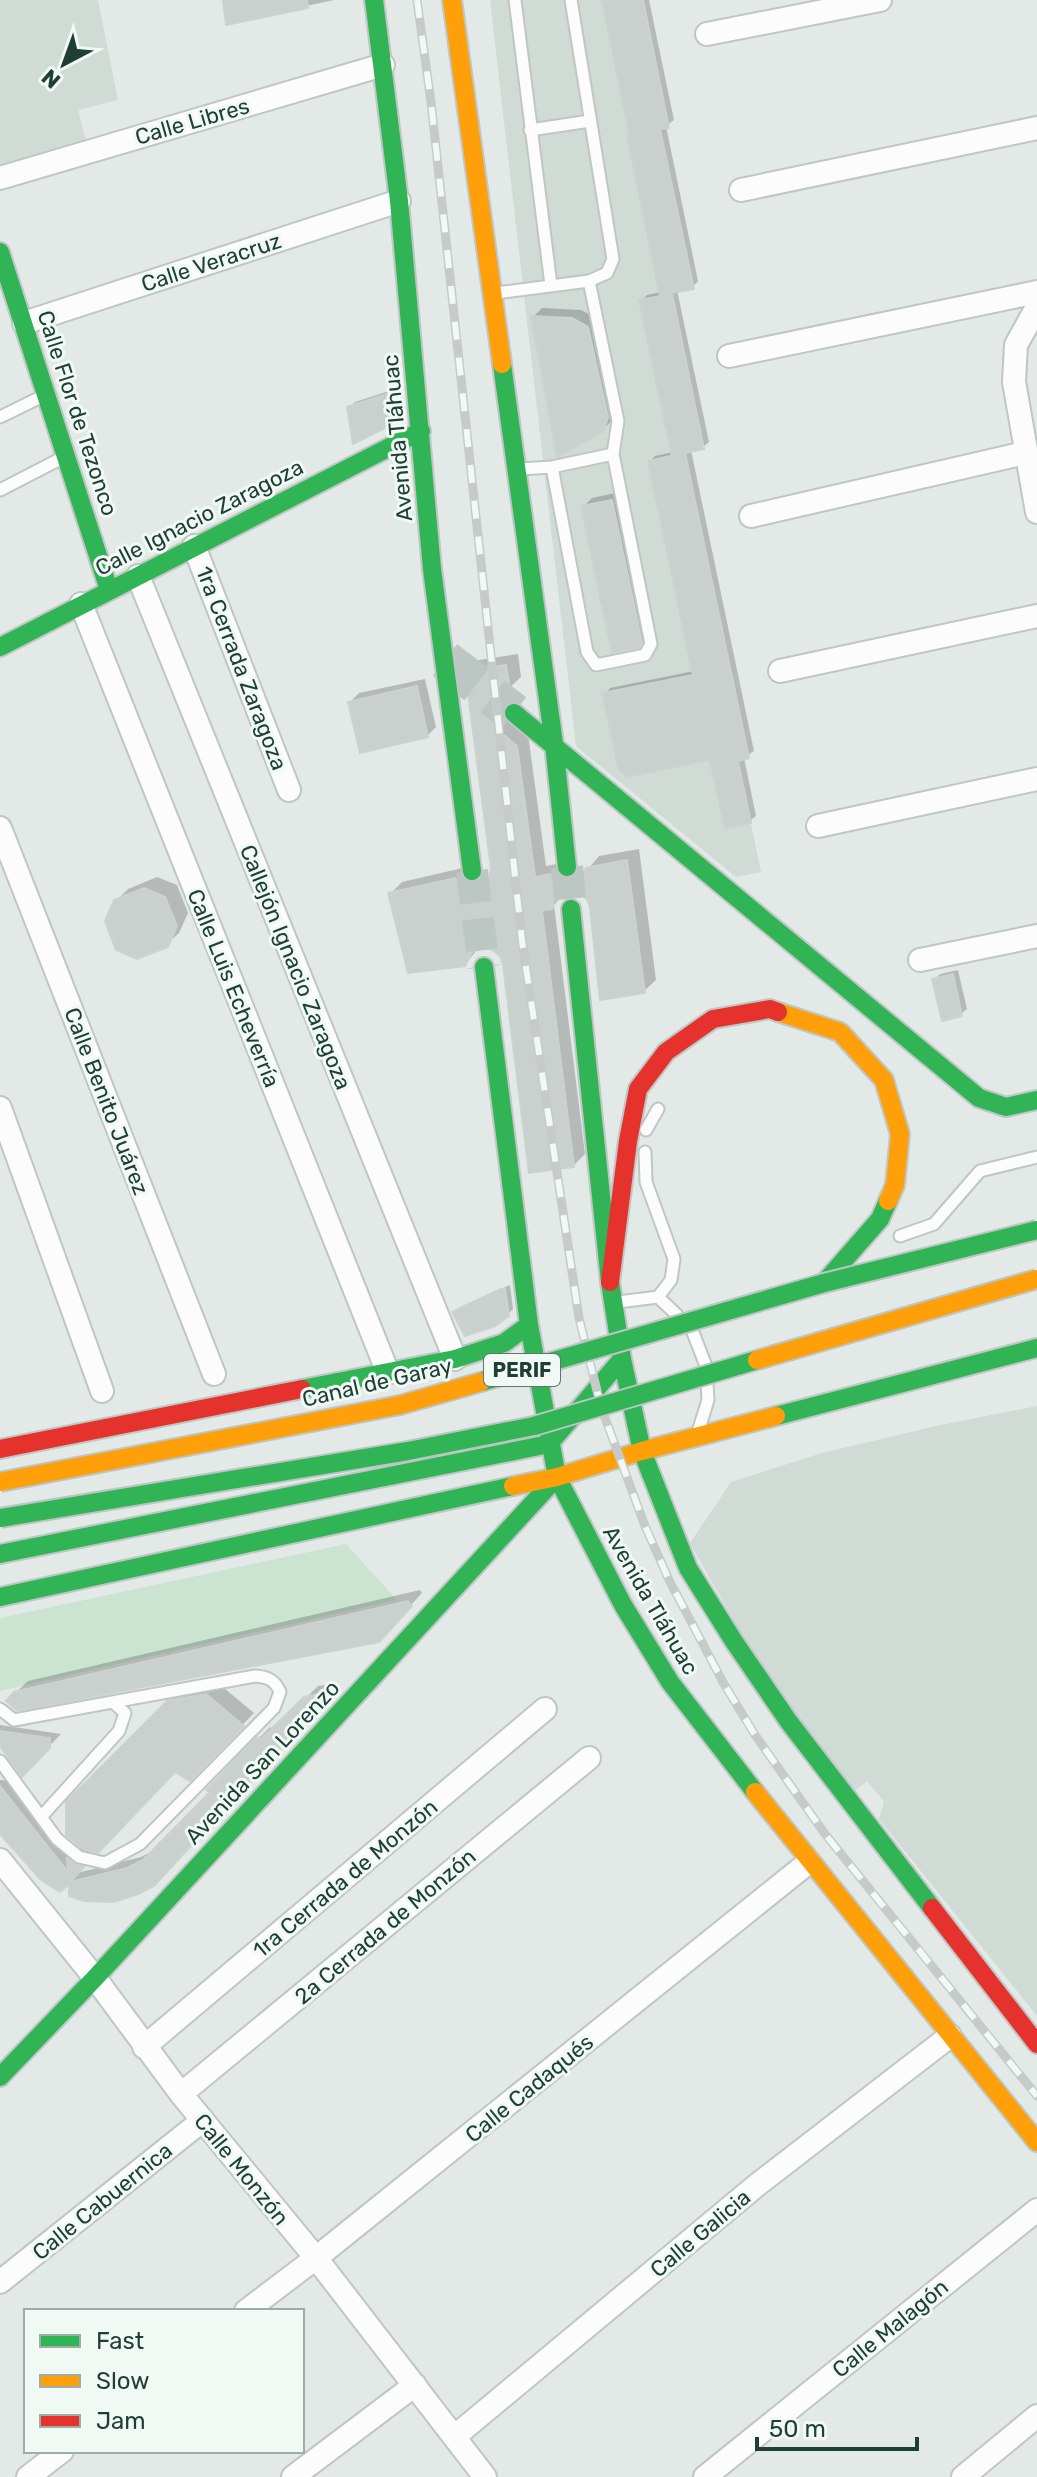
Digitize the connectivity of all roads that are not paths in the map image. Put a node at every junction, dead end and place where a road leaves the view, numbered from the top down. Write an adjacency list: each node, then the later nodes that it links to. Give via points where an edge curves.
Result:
1 (374, 0): 7 (main road, Avenida Tláhuac)
2 (452, 0): 18 (main road)
3 (515, 0): 10 (lane)
4 (571, 0): 8 (lane)
5 (880, 0): 6 (street)
6 (707, 34)
7 (383, 65): 11 (street, Calle Libres); 13 (main road, Avenida Tláhuac)
8 (590, 121): 10 (lane); 15 (lane, via 613,259 607,273)
9 (1037, 128): 12 (street)
10 (530, 130): 16 (lane)
11 (0, 178)
12 (741, 190)
13 (399, 201): 20 (street, Calle Veracruz); 24 (main road, Avenida Tláhuac)
14 (0, 252): 20 (main road, Calle Flor de Tezonco)
15 (589, 281): 16 (lane); 26 (lane, via 618,421)
16 (551, 285): 18 (lane)
17 (1037, 292): 21 (street)
18 (491, 294): 29 (main road)
19 (1037, 307): 25 (street, via 1016,345 1014,382)
20 (24, 323): 22 (main road, Calle Flor de Tezonco)
21 (729, 356)
22 (45, 395): 23 (lane); 27 (main road, Calle Flor de Tezonco)
23 (0, 417)
24 (421, 431): 33 (main road, Calle Ignacio Zaragoza); 47 (main road, Avenida Tláhuac, via 432,569)
25 (1025, 453): 31 (street); 32 (street)
26 (613, 454): 28 (lane); 28 (lane, via 651,644 645,655 596,665 587,652)
27 (66, 456): 30 (lane); 35 (main road, Calle Flor de Tezonco)
28 (552, 467): 29 (lane)
29 (516, 469): 41 (main road)
30 (0, 490)
31 (1037, 512)
32 (751, 516)
33 (194, 546): 34 (main road, Calle Ignacio Zaragoza); 43 (street, 1ra Cerrada Zaragoza)
34 (138, 576): 35 (main road, Calle Ignacio Zaragoza); 65 (street, Callejón Ignacio Zaragoza)
35 (109, 590): 36 (main road, Calle Ignacio Zaragoza)
36 (81, 604): 38 (main road, Calle Ignacio Zaragoza); 68 (street, Calle Luis Echeverría)
37 (1037, 616): 39 (street)
38 (0, 647)
39 (780, 671)
40 (514, 713): 41 (main road)
41 (554, 744): 46 (main road); 52 (main road, via 979,1098 1006,1107)
42 (1037, 779): 44 (street)
43 (289, 790)
44 (818, 826)
45 (0, 828): 67 (street, Calle Benito Juárez)
46 (567, 867)
47 (472, 871)
48 (571, 909): 59 (main road)
49 (1037, 936): 50 (street)
50 (920, 960)
51 (484, 967): 63 (main road, Avenida Tláhuac)
52 (1037, 1100)
53 (0, 1108): 69 (street)
54 (658, 1109): 61 (lane, via 646,1131 646,1182 674,1259 671,1280)
55 (1037, 1157): 57 (lane, via 980,1171 934,1224)
56 (1037, 1230): 60 (main road, Canal de Garay / PERIF, bridge)
57 (900, 1236)
58 (1037, 1279): 77 (main road, PERIF, bridge, via 534,1426)
59 (610, 1282): 60 (main road, via 638,1089 666,1052 713,1019 770,1009 840,1032 884,1080 900,1134 895,1185 880,1219); 62 (main road)
60 (824, 1283): 76 (main road, Canal de Garay / PERIF, bridge, via 400,1405)
61 (658, 1297): 62 (lane); 70 (lane, via 691,1327 705,1362 708,1400)
62 (613, 1302): 66 (main road)
63 (529, 1325): 65 (main road, via 504,1343); 71 (main road, Avenida Tláhuac)
64 (1037, 1348): 70 (main road)
65 (455, 1359): 68 (main road)
66 (622, 1359): 71 (main road); 73 (main road)
67 (214, 1374)
68 (376, 1375): 72 (main road); 75 (main road, via 402,1413 404,1427 404,1445)
69 (102, 1391)
70 (697, 1437): 73 (main road)
71 (549, 1444): 74 (main road, Avenida Tláhuac); 75 (main road)
72 (0, 1449)
73 (642, 1451): 74 (main road); 91 (main road, via 688,1568 733,1640 789,1722)
74 (557, 1477): 79 (main road); 88 (main road, Avenida Tláhuac, via 670,1682); 89 (main road, Avenida San Lorenzo)
75 (378, 1478): 78 (main road)
76 (0, 1482)
77 (0, 1518)
78 (0, 1554)
79 (8, 1595): 80 (lane)
80 (0, 1610)
81 (114, 1703): 82 (lane, via 14,1720); 86 (lane, via 125,1713 119,1731); 86 (lane, via 255,1676 267,1677 280,1692 274,1708 140,1844 105,1863 79,1857)
82 (0, 1709)
83 (545, 1709): 92 (street, 1ra Cerrada de Monzón)
84 (589, 1758): 94 (street, 2a Cerrada de Monzón)
85 (0, 1761): 86 (lane)
86 (41, 1817)
87 (0, 1860): 89 (street, Calle Monzón)
88 (809, 1862): 90 (main road, Avenida Tláhuac); 98 (street, Calle Cadaqués)
89 (95, 1978): 92 (street, Calle Monzón); 93 (main road, Avenida San Lorenzo)
90 (950, 2036): 96 (main road, Avenida Tláhuac); 103 (street, Calle Galicia, via 757,2185)
91 (1037, 2044)
92 (144, 2047): 94 (street, Calle Monzón)
93 (0, 2077)
94 (181, 2094): 95 (street, Calle Monzón)
95 (203, 2120): 98 (street, Calle Monzón); 99 (street, Calle Cabuernica)
96 (1037, 2142)
97 (1037, 2210): 108 (street, Calle Malagón)
98 (316, 2258): 100 (street, Calle Cadaqués); 101 (street, Calle Monzón)
99 (0, 2282)
100 (249, 2309)
101 (415, 2385): 103 (street, Calle Monzón); 106 (street)
102 (1037, 2416): 109 (street)
103 (454, 2437): 107 (street, Calle Monzón)
104 (59, 2453): 105 (street)
105 (28, 2477)
106 (293, 2477)
107 (485, 2477)
108 (705, 2477)
109 (963, 2477)

